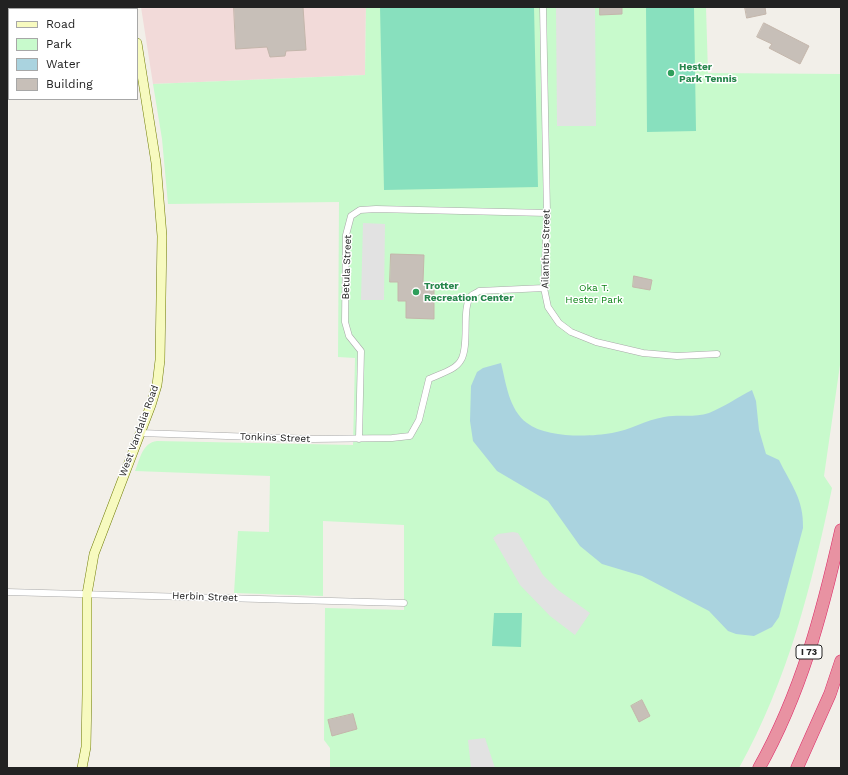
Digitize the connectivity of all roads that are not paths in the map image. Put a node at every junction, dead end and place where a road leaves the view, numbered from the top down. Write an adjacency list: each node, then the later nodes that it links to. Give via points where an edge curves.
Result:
1 (544, 7): 3 (street, Ailanthus Street)
2 (138, 49): 6 (street, West Vandalia Road, via 156,163 162,236 160,360 157,384)
3 (547, 213): 4 (street, Ailanthus Street); 7 (street, Betula Street, via 376,209 360,210 351,216 346,235 345,322 349,336 361,352)
4 (544, 288): 5 (street, Ailanthus Street, via 548,307 559,323 584,338 643,353 677,356); 7 (street, Tonkins Street, via 479,291 471,297 462,360 454,367 429,379 418,420 410,436)
5 (717, 354)
6 (140, 433): 7 (street, Tonkins Street); 10 (street, West Vandalia Road, via 94,554)
7 (359, 439)
8 (841, 530): 14 (highway, I 73, via 824,605 800,680)
9 (7, 592): 10 (street, Herbin Street)
10 (87, 594): 11 (street, Herbin Street); 13 (street, West Vandalia Road, via 88,694 86,747)
11 (404, 603)
12 (841, 661): 15 (highway, via 830,694)
13 (82, 768)
14 (759, 768)
15 (797, 768)

